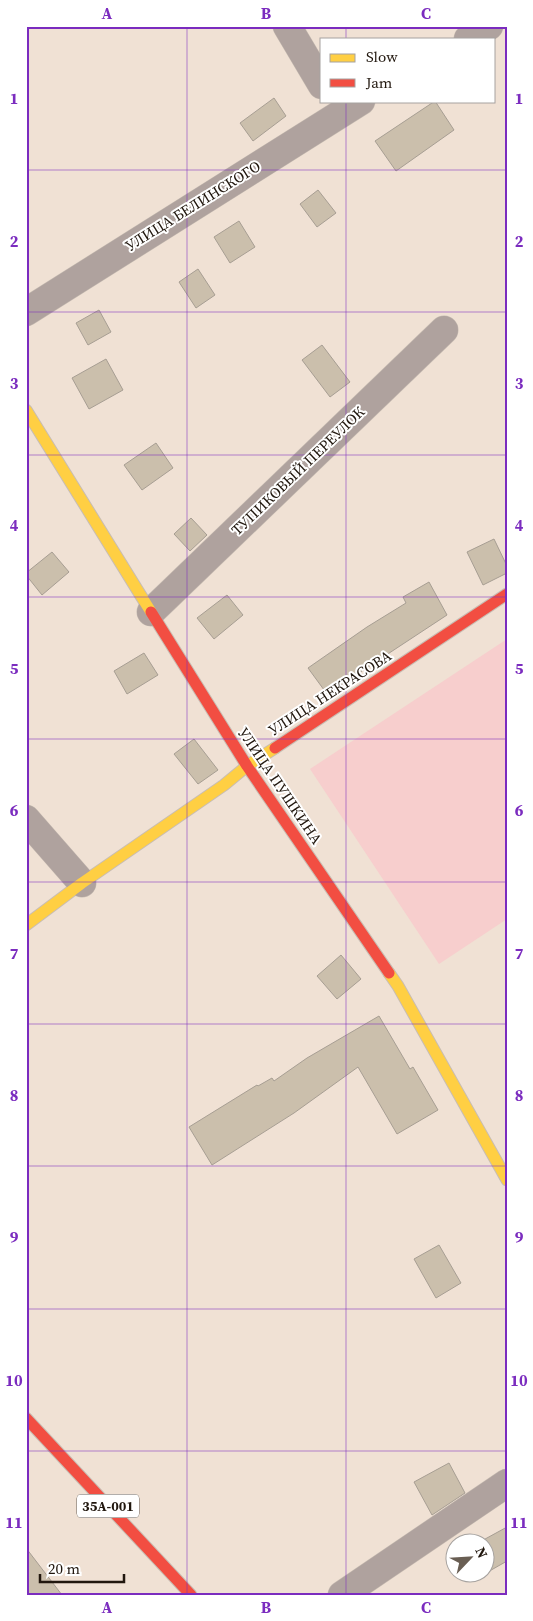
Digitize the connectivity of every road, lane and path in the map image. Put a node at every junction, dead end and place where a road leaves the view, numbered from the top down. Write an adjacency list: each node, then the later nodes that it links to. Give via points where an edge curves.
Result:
1 (287, 26): 4 (street)
2 (489, 26): 3 (street)
3 (470, 38)
4 (320, 82)
5 (344, 105): 6 (street, УЛИЦА БЕЛИНСКОГО)
6 (26, 312)
7 (444, 330): 10 (street, ТУПИКОВЫЙ ПЕРЕУЛОК)
8 (26, 410): 10 (street, УЛИЦА ПУШКИНА)
9 (507, 594): 11 (street, УЛИЦА НЕКРАСОВА)
10 (152, 612): 11 (street, УЛИЦА ПУШКИНА)
11 (247, 766): 13 (street, УЛИЦА НЕКРАСОВА); 15 (street, УЛИЦА ПУШКИНА, via 398,986)
12 (26, 819): 13 (street)
13 (82, 883): 14 (street, УЛИЦА НЕКРАСОВА)
14 (26, 925)
15 (507, 1180)
16 (26, 1418): 18 (street, 35А-001)
17 (507, 1484): 19 (street)
18 (191, 1595)
19 (342, 1595)

